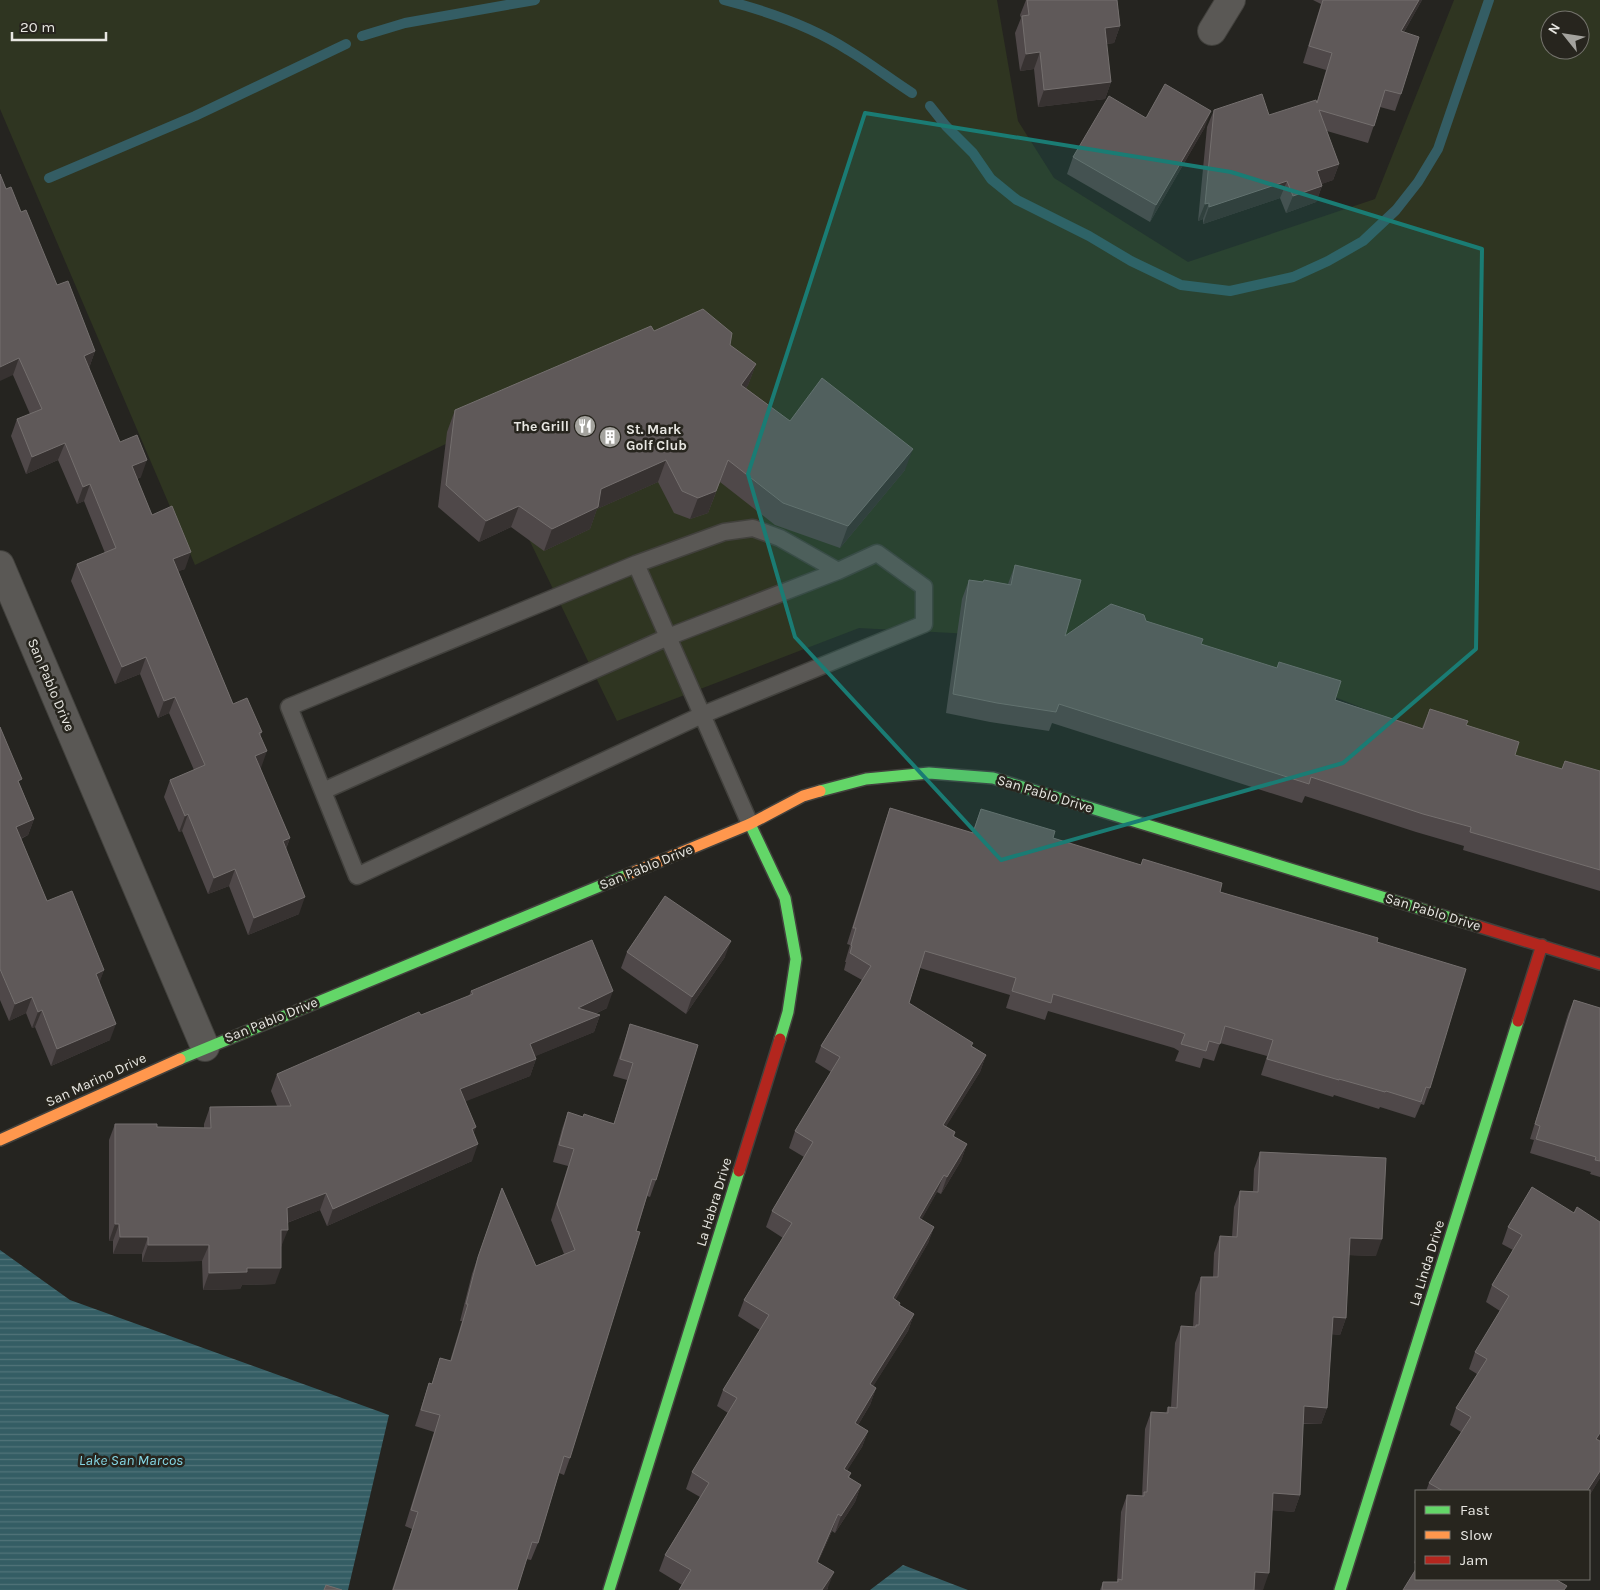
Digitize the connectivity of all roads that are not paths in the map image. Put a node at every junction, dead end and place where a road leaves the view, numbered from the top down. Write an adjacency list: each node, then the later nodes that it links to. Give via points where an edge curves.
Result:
1 (1231, 0): 2 (street)
2 (1212, 31)
3 (636, 564): 5 (lane, via 724,532 753,528 780,538); 6 (lane); 8 (lane, via 288,707)
4 (0, 565): 12 (street, San Pablo Drive)
5 (838, 571): 6 (lane); 7 (lane, via 877,553 924,587 924,624)
6 (668, 637): 7 (lane); 8 (lane)
7 (702, 715): 8 (lane, via 358,876); 9 (lane)
8 (322, 790)
9 (750, 824): 10 (street, San Pablo Drive, via 803,796 866,778 929,773 992,778); 12 (street, San Pablo Drive); 14 (street, La Habra Drive, via 785,898 796,959 788,1012)
10 (1542, 945): 11 (street, San Pablo Drive); 15 (street, La Linda Drive)
11 (1600, 964)
12 (205, 1047): 13 (street, San Marino Drive)
13 (0, 1140)
14 (609, 1590)
15 (1340, 1590)

